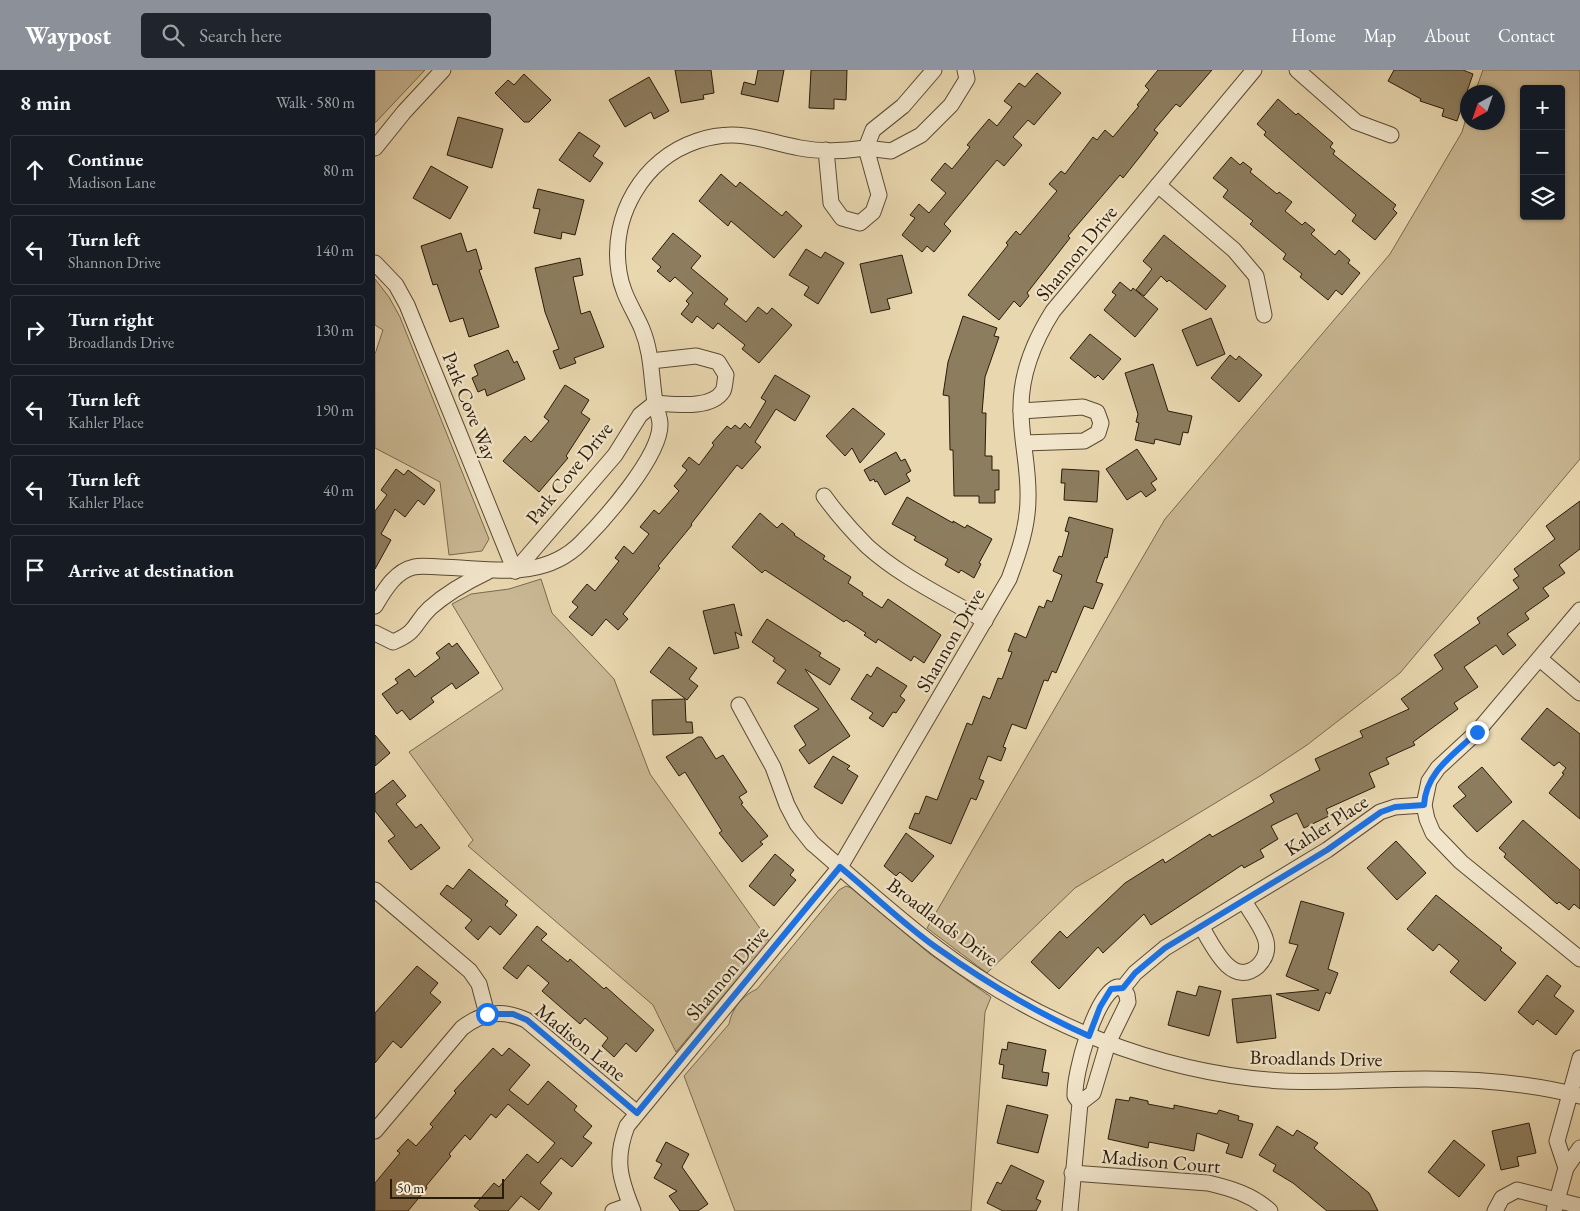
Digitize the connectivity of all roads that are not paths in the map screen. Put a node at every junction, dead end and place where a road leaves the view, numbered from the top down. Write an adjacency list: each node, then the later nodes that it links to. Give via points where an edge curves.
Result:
1 (443, 70): 7 (street)
2 (934, 70): 8 (street, via 903,106 873,130)
3 (965, 70): 8 (street, via 967,79 951,105 921,135 891,151)
4 (1254, 70): 10 (street, Shannon Drive)
5 (1297, 70): 6 (street, via 1356,122)
6 (1391, 135)
7 (375, 148)
8 (866, 148): 9 (street); 9 (street, via 879,195 873,212 860,223 842,218 831,203)
9 (826, 150): 13 (street, via 800,148 758,136 719,136 697,140 679,149 644,178 624,213 617,254 624,292 642,328)
10 (1158, 185): 12 (street, via 1234,250 1256,276); 15 (street, Shannon Drive, via 1045,324 1029,357)
11 (375, 263): 18 (street, Park Cove Way, via 395,285 407,305)
12 (1264, 315)
13 (651, 361): 14 (street); 14 (street, via 696,356 718,362 726,375 723,391 710,402)
14 (655, 403): 18 (street, Park Cove Drive, via 641,415 615,455); 18 (street, via 660,424 656,445 639,474 581,543 560,560)
15 (1021, 411): 16 (street, Shannon Drive); 16 (street, via 1083,407 1097,412 1101,423 1098,434 1084,441)
16 (1024, 443): 22 (street, Shannon Drive, via 1028,490 1026,524 1009,579)
17 (824, 496): 22 (street, via 845,523 895,568)
18 (515, 571): 19 (street)
19 (489, 572): 20 (street, via 412,567 388,583); 23 (street, via 463,583 444,596 428,610 410,635 393,642)
20 (375, 606)
21 (1580, 610): 24 (street)
22 (985, 621): 28 (street, Shannon Drive)
23 (375, 633)
24 (1539, 659): 25 (street); 27 (street, via 1477,732 1433,774 1426,789)
25 (1580, 693)
26 (739, 705): 28 (street, Broadlands Drive, via 773,767 797,824)
27 (1424, 805): 30 (street, Kahler Place, via 1395,807 1381,812 1327,850); 32 (street, via 1433,832 1461,862)
28 (840, 867): 35 (street, Broadlands Drive, via 940,950 981,978 1018,1001); 40 (street, Shannon Drive)
29 (375, 890): 34 (street, via 470,971 479,984)
30 (1243, 901): 31 (street, Kahler Place); 31 (street, via 1266,938 1262,962 1255,968 1247,971 1231,969)
31 (1201, 926): 33 (street, Kahler Place, via 1149,959)
32 (1580, 959)
33 (1123, 988): 35 (street, Kahler Place, via 1117,987 1107,994); 36 (street, via 1128,1002)
34 (487, 1014): 40 (street, Madison Lane, via 513,1014 527,1020); 41 (street, via 474,1018 462,1028)
35 (1089, 1036): 36 (street, Broadlands Drive); 39 (street, Kahler Place, via 1075,1087 1075,1096)
36 (1108, 1043): 38 (street, Broadlands Drive, via 1193,1068 1271,1080 1324,1083 1473,1080); 39 (street, via 1093,1092)
37 (1580, 1058): 38 (street)
38 (1575, 1095): 43 (street, via 1557,1141)
39 (1080, 1104): 44 (street, Kahler Place)
40 (637, 1113): 47 (street, Shannon Drive, via 627,1126 619,1158 620,1175)
41 (375, 1132)
42 (1580, 1148): 43 (street)
43 (1566, 1168): 45 (street)
44 (1072, 1173): 49 (street, Kahler Place); 50 (street, Madison Court, via 1229,1187)
45 (1555, 1205): 46 (street); 51 (street, via 1517,1190 1502,1198)
46 (1580, 1206)
47 (631, 1208): 48 (street)
48 (613, 1211)
49 (1070, 1211)
50 (1270, 1211)
51 (1495, 1211)

